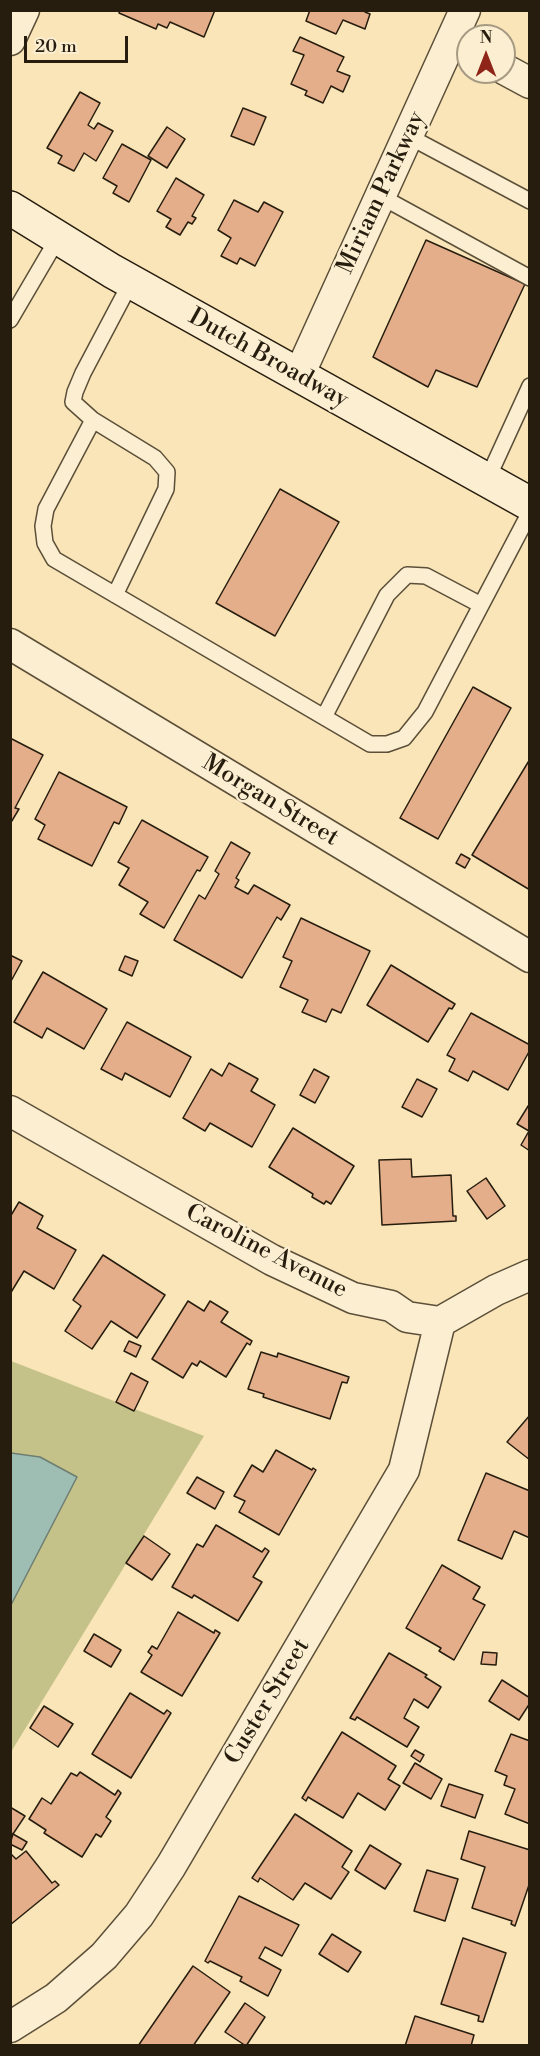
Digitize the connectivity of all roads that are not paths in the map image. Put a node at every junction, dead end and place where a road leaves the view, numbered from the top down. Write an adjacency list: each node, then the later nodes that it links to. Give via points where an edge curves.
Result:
1 (24, 10): 2 (street)
2 (10, 40)
3 (456, 51): 6 (street, Miriam Parkway)
4 (516, 75): 5 (street)
5 (530, 83)
6 (408, 136): 7 (street, Miriam Parkway); 8 (lane)
7 (380, 196): 11 (lane); 14 (street, Miriam Parkway)
8 (530, 201)
9 (10, 208): 10 (main road, Dutch Broadway)
10 (58, 238): 12 (main road, Dutch Broadway); 13 (lane)
11 (530, 278)
12 (131, 282): 14 (main road, Dutch Broadway); 16 (lane, via 75,392 73,402)
13 (10, 320)
14 (298, 375): 17 (main road, Dutch Broadway)
15 (530, 386): 17 (lane)
16 (93, 420): 20 (lane, via 46,509 45,543 54,559); 20 (lane, via 155,458 167,472 166,489)
17 (487, 480): 18 (main road, Dutch Broadway)
18 (530, 504)
19 (530, 512): 21 (lane)
20 (115, 595): 23 (lane)
21 (481, 605): 23 (lane, via 425,712 404,738 370,744); 23 (lane, via 426,576 406,575 387,595)
22 (10, 644): 24 (street, Morgan Street)
23 (324, 717)
24 (530, 957)
25 (10, 1111): 27 (street, Caroline Avenue, via 272,1260 353,1298 391,1306 406,1317)
26 (530, 1275): 27 (street)
27 (440, 1322): 28 (street, Custer Street, via 404,1470 171,1866 139,1915 104,1956 56,1998)
28 (10, 2028)
29 (10, 2036): 30 (street)
30 (19, 2046)

